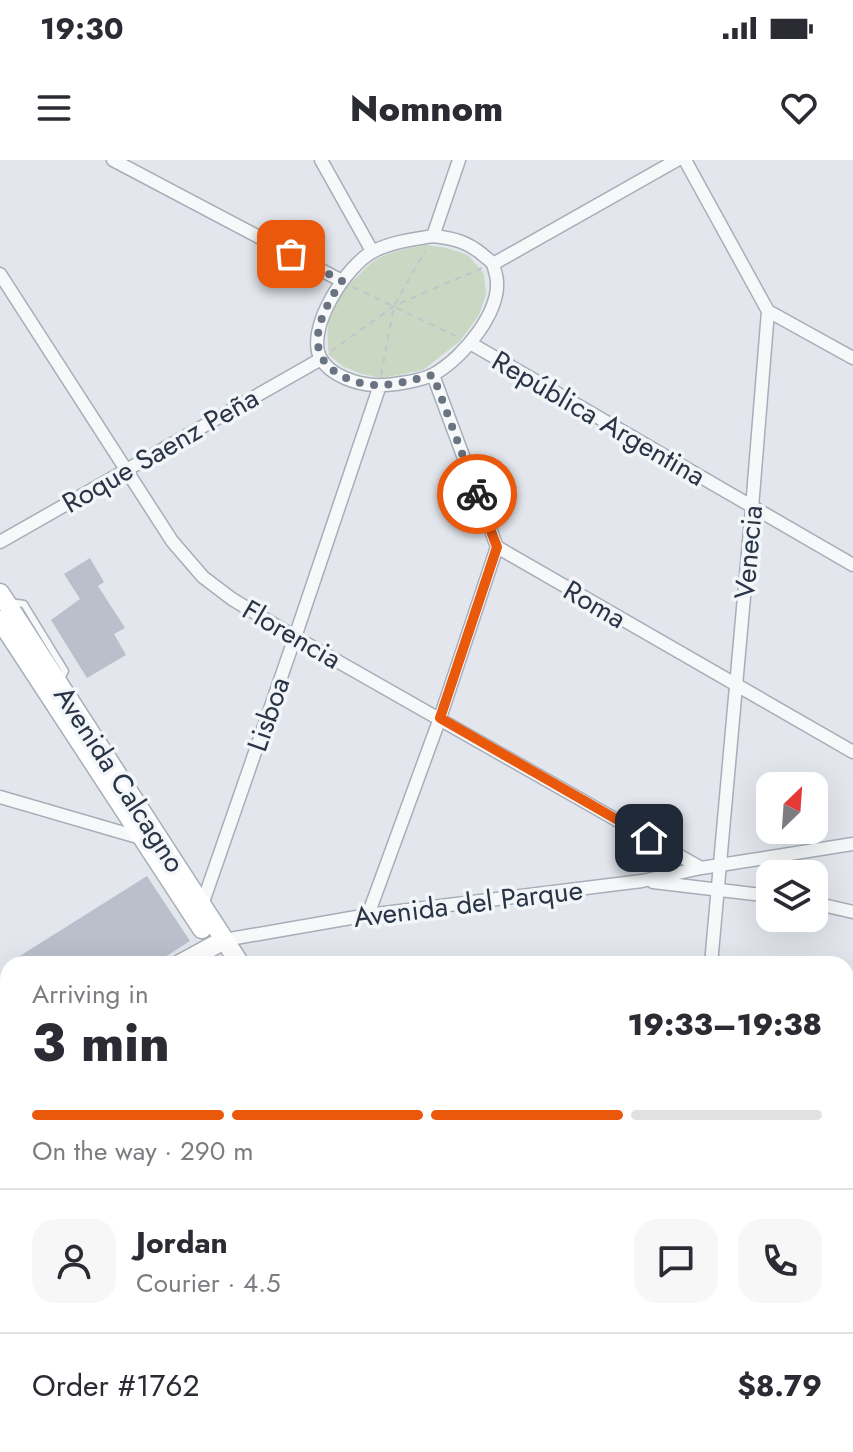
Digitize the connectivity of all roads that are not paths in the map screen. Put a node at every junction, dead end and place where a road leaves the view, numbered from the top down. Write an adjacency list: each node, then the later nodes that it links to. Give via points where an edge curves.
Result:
1 (113, 160): 10 (street)
2 (321, 160): 7 (street)
3 (459, 160): 6 (street)
4 (677, 160): 8 (street)
5 (685, 160): 11 (street)
6 (433, 236): 7 (street); 8 (street, via 474,247)
7 (372, 251): 10 (street)
8 (493, 264): 12 (street, via 495,299)
9 (0, 274): 17 (street, Florencia)
10 (342, 281): 14 (street, via 322,318 317,346)
11 (768, 311): 13 (street); 18 (street, Venecia)
12 (470, 343): 15 (street); 18 (street, República Argentina)
13 (853, 358)
14 (321, 359): 16 (street, via 341,376); 17 (street, Roque Saenz Peña)
15 (433, 375): 16 (street); 20 (street)
16 (380, 385): 24 (street, Lisboa)
17 (125, 470): 19 (street, Roque Saenz Peña); 24 (street, Florencia, via 203,577)
18 (752, 508): 21 (street, República Argentina); 25 (street, Venecia)
19 (0, 542)
20 (497, 547): 25 (street, Roma); 27 (street)
21 (853, 565)
22 (3, 597): 26 (street, Avenida Calcagno)
23 (0, 620): 26 (street, Avenida Calcagno)
24 (295, 637): 27 (street, Florencia); 37 (street, Lisboa)
25 (736, 686): 28 (street, Roma); 32 (street, Venecia)
26 (52, 687): 30 (street, Avenida Calcagno); 37 (street, Avenida Calcagno)
27 (440, 718): 33 (street, Florencia); 40 (street)
28 (853, 752)
29 (0, 797): 30 (street)
30 (141, 838): 41 (street, Avenida Calcagno)
31 (853, 844): 32 (street, Avenida del Parque)
32 (720, 865): 33 (street, Avenida del Parque); 35 (street, Venecia)
33 (701, 868): 34 (street, Avenida del Parque)
34 (642, 881): 35 (street); 40 (street, Avenida del Parque)
35 (718, 890): 36 (street); 42 (street, Venecia)
36 (756, 894)
37 (202, 905): 41 (street, Avenida Calcagno)
38 (828, 906): 39 (street)
39 (853, 912)
40 (368, 915): 41 (street, Avenida del Parque)
41 (207, 951)
42 (712, 956)

